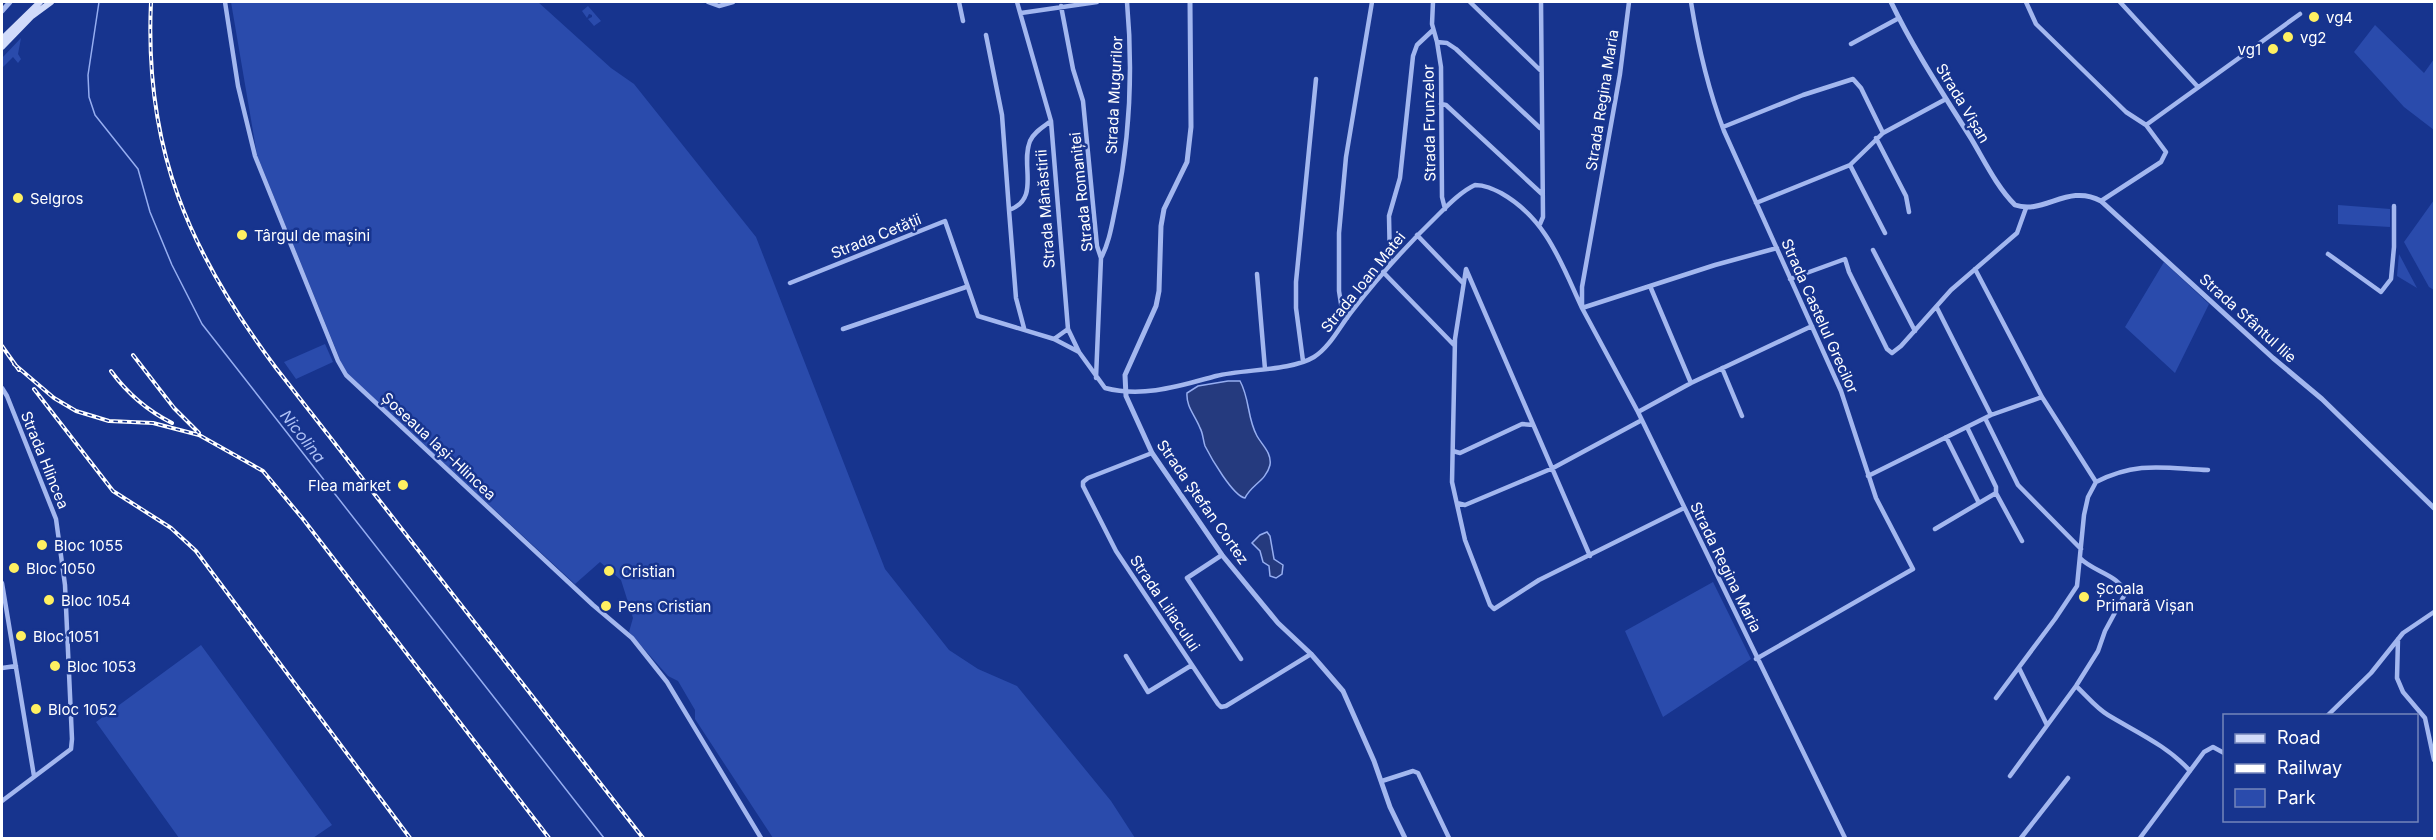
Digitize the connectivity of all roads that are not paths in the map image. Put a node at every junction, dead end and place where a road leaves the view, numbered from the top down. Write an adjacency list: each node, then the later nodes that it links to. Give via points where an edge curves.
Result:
1 (10, 2): 22 (street)
2 (40, 2): 28 (main road)
3 (51, 2): 28 (main road)
4 (225, 2): 137 (street, Șoseaua Iași-Hlincea, via 238,86 255,156 346,375 632,639 667,682)
5 (708, 2): 6 (street, via 719,6)
6 (733, 2)
7 (959, 2): 26 (street)
8 (1017, 2): 23 (street, Strada Mânăstirii)
9 (1097, 2): 21 (street)
10 (1127, 2): 60 (street, Strada Mugurilor, via 1128,128 1108,245)
11 (1190, 2): 87 (street, via 1191,127 1187,162 1164,209 1156,306 1125,375)
12 (1372, 2): 72 (street, via 1346,157 1339,233 1339,291)
13 (1433, 2): 27 (street, Strada Frunzelor)
14 (1470, 2): 34 (street)
15 (1540, 2): 34 (street)
16 (1629, 2): 70 (street, Strada Regina Maria, via 1582,287)
17 (1691, 2): 41 (street, Strada Castelul Grecilor, via 1700,51)
18 (1891, 2): 25 (street, Strada Vișan)
19 (2026, 2): 40 (street, via 2036,24 2127,112)
20 (2120, 2): 36 (street)
21 (1061, 6): 23 (street); 60 (street, Strada Romaniței, via 1072,69 1083,101)
22 (2, 11)
23 (1021, 13): 39 (street, Strada Mânăstirii)
24 (2300, 14): 36 (street)
25 (1899, 18): 32 (street); 37 (street, Strada Vișan)
26 (963, 21)
27 (1432, 30): 31 (street, Strada Frunzelor); 61 (street, via 1417,45 1413,56 1400,178 1389,216)
28 (12, 32): 30 (main road); 33 (main road)
29 (986, 35): 52 (street, via 1002,115)
30 (2, 39)
31 (1437, 42): 38 (street, Strada Frunzelor); 42 (street, via 1456,48)
32 (1851, 44)
33 (2, 47)
34 (1540, 70): 42 (street)
35 (1316, 79): 81 (street, via 1296,282)
36 (2198, 87): 40 (street)
37 (1946, 99): 43 (street); 50 (street, Strada Vișan, via 2002,189 2015,205)
38 (1441, 104): 46 (street); 51 (street, Strada Frunzelor)
39 (1051, 121): 52 (street, via 1032,138 1025,197 1019,207); 76 (street, Strada Mânăstirii)
40 (2146, 125): 47 (street, via 2166,152 2164,159)
41 (1723, 127): 43 (street, via 1853,79 1862,88); 48 (street, Strada Castelul Grecilor)
42 (1540, 128): 46 (street)
43 (1882, 133): 44 (street)
44 (1876, 138): 45 (street); 53 (street, via 1906,196)
45 (1850, 165): 48 (street); 55 (street)
46 (1542, 194): 54 (street)
47 (2102, 201): 50 (street, via 2073,195); 107 (street, Strada Sfântul Ilie, via 2322,399)
48 (1756, 203): 57 (street, Strada Castelul Grecilor)
49 (2394, 206): 59 (street, via 2391,279 2381,292)
50 (2025, 208): 62 (street, via 2017,232)
51 (1445, 209): 54 (street, Strada Ioan Matei, via 1471,187 1483,185 1511,199); 56 (street, Strada Ioan Matei)
52 (1009, 210): 74 (street, via 1016,298)
53 (1910, 212)
54 (1540, 224): 70 (street, Strada Ioan Matei)
55 (1885, 233)
56 (1417, 235): 61 (street, Strada Ioan Matei); 67 (street)
57 (1777, 248): 65 (street, Strada Castelul Grecilor); 69 (street)
58 (1873, 250): 77 (street)
59 (2328, 254)
60 (1101, 258): 84 (street, Strada Romaniței)
61 (1390, 264): 63 (street, Strada Ioan Matei)
62 (1975, 269): 71 (street); 88 (street)
63 (1383, 272): 72 (street, Strada Ioan Matei); 79 (street)
64 (1257, 274): 83 (street)
65 (1790, 279): 73 (street, Strada Castelul Grecilor); 77 (street, via 1845,260 1889,352 1897,351)
66 (790, 283): 68 (street, Strada Cetății, via 945,221)
67 (1464, 283): 79 (street); 94 (street, via 1466,269)
68 (966, 286): 74 (street, Strada Cetății, via 978,316); 75 (street)
69 (1650, 286): 70 (street); 85 (street)
70 (1582, 308): 89 (street, Strada Regina Maria)
71 (1937, 308): 77 (street); 90 (street)
72 (1347, 318): 81 (street, Strada Ioan Matei, via 1322,351)
73 (1812, 326): 82 (street); 101 (street, Strada Castelul Grecilor, via 1841,390)
74 (1024, 328): 78 (street, Strada Cetății)
75 (843, 329)
76 (1068, 329): 78 (street); 80 (street, Strada Mânăstirii)
77 (1916, 331)
78 (1054, 339): 80 (street, Strada Cetății)
79 (1455, 346): 97 (street)
80 (1078, 352): 84 (street, Strada Mânăstirii)
81 (1303, 361): 83 (street, Strada Ioan Matei)
82 (1722, 368): 85 (street); 91 (street)
83 (1265, 369): 87 (street, Strada Ioan Matei, via 1170,388)
84 (1096, 378): 87 (street, Strada Mânăstirii, via 1105,388)
85 (1691, 383): 89 (street)
86 (2, 388): 132 (street, Strada Hlincea, via 56,519 66,609 72,747)
87 (1125, 392): 98 (street, Strada Ștefan Cortez)
88 (2042, 397): 90 (street); 102 (street)
89 (1638, 412): 93 (street, Strada Regina Maria)
90 (1991, 415): 92 (street)
91 (1742, 416)
92 (1985, 418): 95 (street); 110 (street, via 2018,485)
93 (1642, 420): 99 (street); 106 (street, Strada Regina Maria)
94 (1533, 425): 97 (street, via 1522,424 1460,453); 99 (street)
95 (1967, 427): 96 (street); 103 (street)
96 (1946, 437): 101 (street); 105 (street)
97 (1453, 451): 104 (street, via 1452,483)
98 (1152, 453): 111 (street, Strada Ștefan Cortez); 121 (street, Strada Liliacului, via 1088,478 1083,486 1116,552)
99 (1553, 468): 104 (street, via 1465,505); 112 (street)
100 (2208, 470): 102 (street, via 2155,466 2129,469)
101 (1868, 476): 120 (street, Strada Castelul Grecilor, via 1913,569)
102 (2096, 482): 110 (street, via 2086,506)
103 (1996, 493): 105 (street); 109 (street)
104 (1457, 503): 112 (street, via 1472,564 1494,609 1539,580)
105 (1979, 503): 108 (street)
106 (1684, 508): 112 (street); 120 (street, Strada Regina Maria)
107 (2434, 508)
108 (1935, 529)
109 (2022, 541)
110 (2081, 549): 113 (street)
111 (1222, 555): 117 (street, Strada Ștefan Cortez, via 1278,622); 119 (street, via 1187,578)
112 (1590, 556)
113 (2080, 557): 124 (street, via 2077,586); 125 (street, via 2117,581 2125,594)
114 (2, 583): 122 (street)
115 (2434, 612): 116 (street)
116 (2398, 639): 127 (street, via 2371,673); 130 (street, via 2397,678 2403,692 2425,718)
117 (1311, 654): 121 (street, Strada Liliacului, via 1221,707); 135 (street, Strada Ștefan Cortez, via 1343,691)
118 (1126, 656): 121 (street, via 1148,692)
119 (1241, 659)
120 (1756, 659): 140 (street, Strada Regina Maria)
121 (1192, 665)
122 (16, 666): 123 (street); 132 (street)
123 (2, 668)
124 (2019, 668): 126 (street); 128 (street)
125 (2076, 686): 128 (street); 131 (street, via 2107,714 2181,761)
126 (1996, 698)
127 (2329, 714)
128 (2047, 725): 133 (street)
129 (2223, 752): 131 (street, via 2209,748)
130 (2434, 760)
131 (2190, 771): 142 (street)
132 (34, 776): 136 (street, Strada Hlincea)
133 (2010, 776)
134 (2068, 778): 141 (street)
135 (1382, 781): 138 (street, Strada Ștefan Cortez); 139 (street, via 1413,771 1418,773)
136 (2, 801)
137 (761, 838)
138 (1405, 838)
139 (1449, 838)
140 (1845, 838)
141 (2021, 838)
142 (2140, 838)

